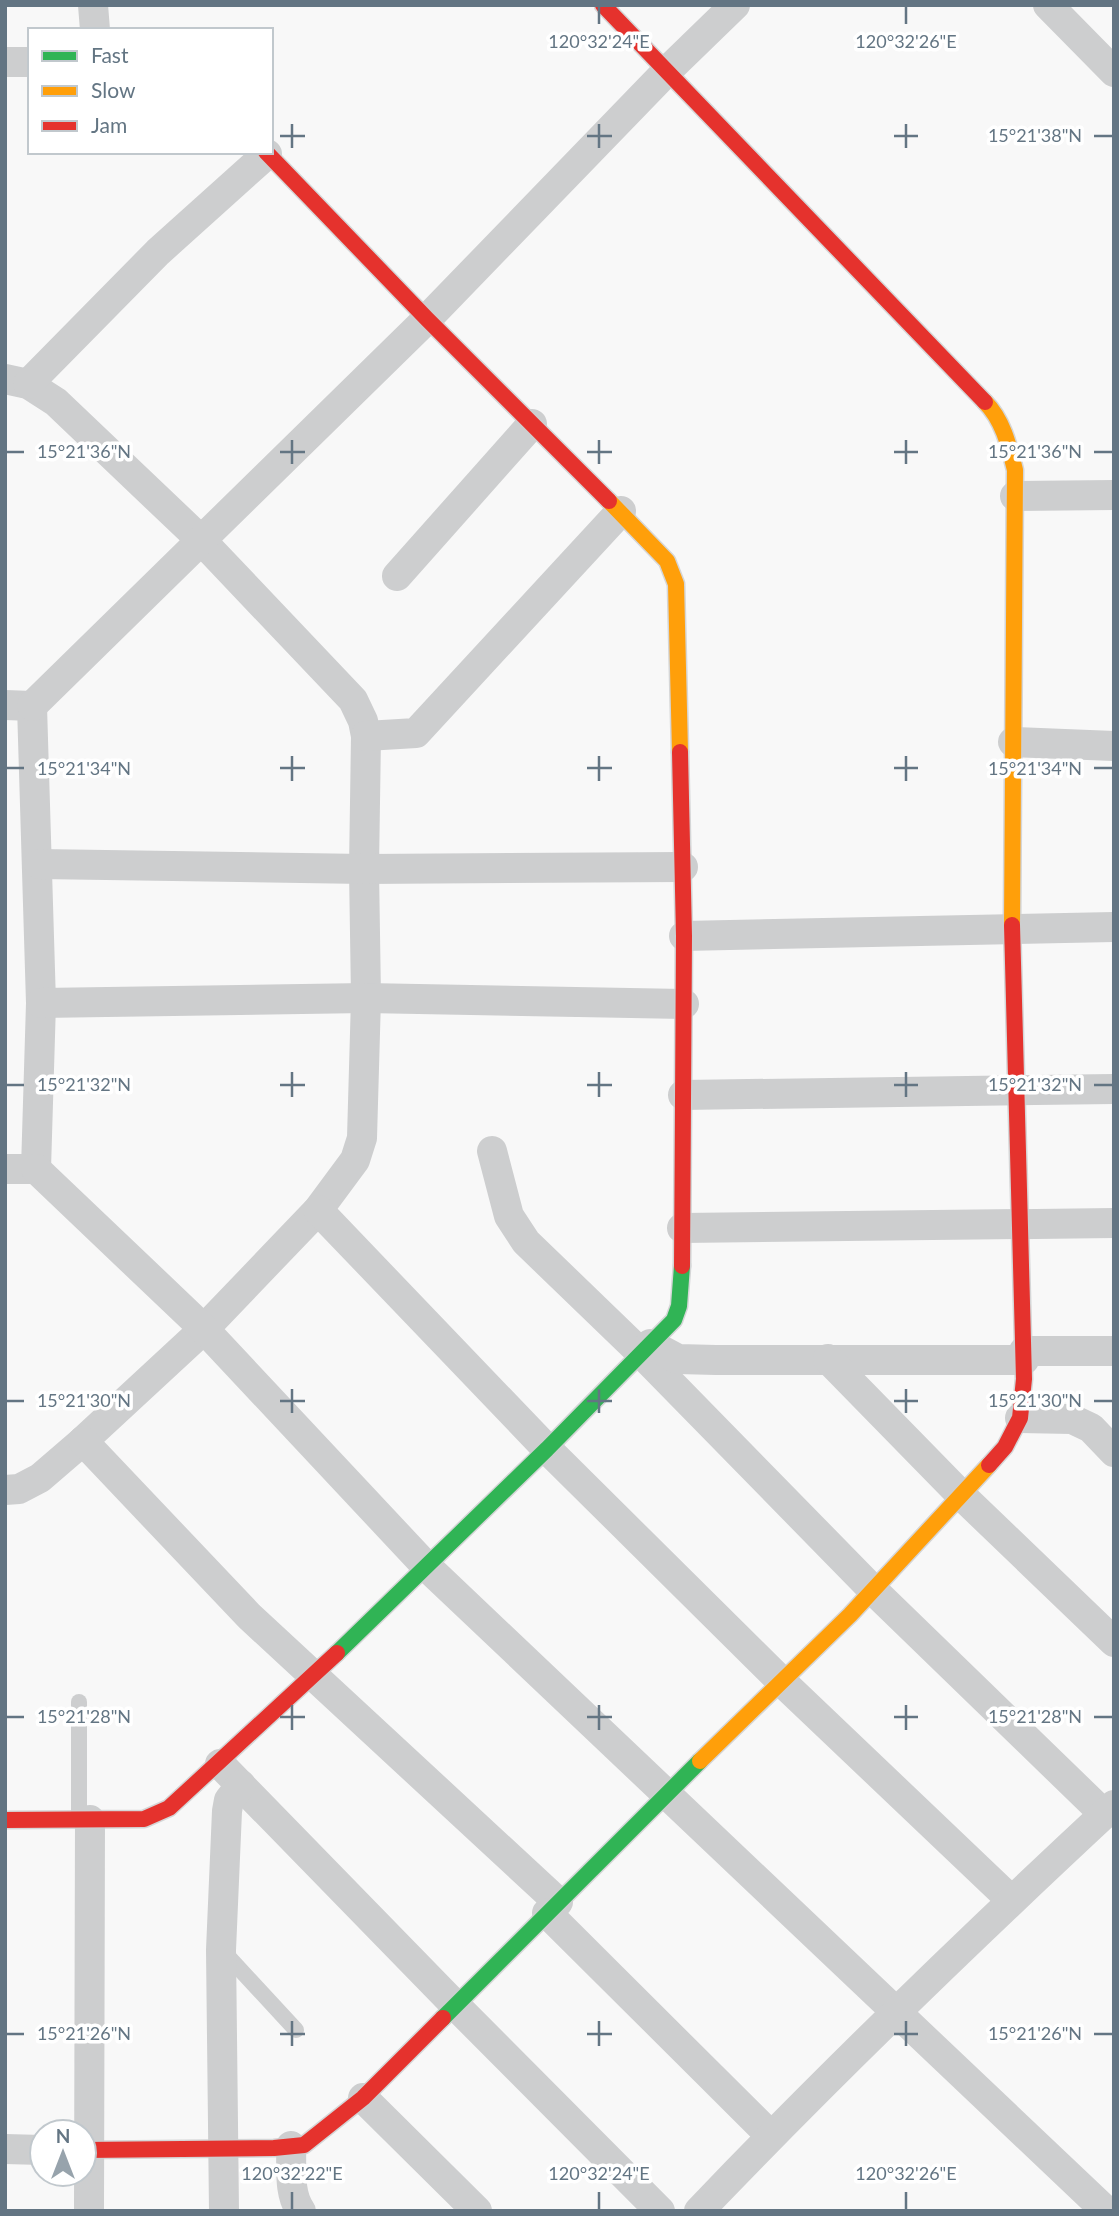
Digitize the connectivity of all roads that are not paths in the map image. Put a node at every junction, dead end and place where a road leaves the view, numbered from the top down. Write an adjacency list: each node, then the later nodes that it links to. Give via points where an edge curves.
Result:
1 (93, 5): 5 (street)
2 (603, 5): 8 (street)
3 (735, 5): 8 (street)
4 (1048, 5): 9 (street)
5 (95, 28)
6 (5, 62): 7 (street)
7 (28, 62)
8 (667, 71): 12 (street); 16 (street, via 991,408 1008,440)
9 (1114, 72)
10 (266, 154): 13 (street)
11 (268, 154): 12 (street)
12 (427, 319): 14 (street); 18 (street)
13 (17, 382): 18 (street, via 56,402)
14 (533, 424): 17 (street); 19 (street)
15 (1114, 495): 16 (street)
16 (1015, 496): 22 (street)
17 (621, 511): 21 (street, via 416,733); 25 (street, via 667,561 676,584)
18 (202, 541): 20 (street); 21 (street, via 354,700)
19 (397, 576)
20 (19, 706): 24 (street)
21 (366, 736): 26 (street)
22 (1013, 743): 23 (street); 28 (street)
23 (1114, 746)
24 (38, 864): 26 (street); 31 (street)
25 (683, 867): 26 (street); 29 (street)
26 (364, 869): 30 (street)
27 (1114, 927): 28 (street)
28 (1012, 930): 29 (street); 34 (street)
29 (684, 936): 32 (street)
30 (366, 998): 31 (street); 32 (street); 39 (street, via 362,1138 355,1160)
31 (41, 1003): 38 (street)
32 (684, 1004): 35 (street)
33 (1114, 1089): 34 (street)
34 (1016, 1091): 35 (street); 41 (street)
35 (683, 1095): 42 (street)
36 (492, 1151): 44 (street, via 509,1216 526,1242)
37 (5, 1169): 38 (street)
38 (36, 1169): 43 (street)
39 (318, 1210): 43 (street); 50 (street)
40 (1114, 1223): 41 (street)
41 (1020, 1224): 42 (street); 46 (street)
42 (682, 1228): 44 (street, via 679,1306 674,1320)
43 (204, 1329): 49 (street); 54 (street)
44 (645, 1348): 47 (street, via 678,1359); 50 (street); 55 (street)
45 (1114, 1351): 46 (street)
46 (1024, 1356): 47 (street); 48 (street)
47 (828, 1359): 53 (street)
48 (1020, 1418): 51 (street, via 1072,1419 1091,1428); 53 (street, via 1005,1447)
49 (83, 1441): 52 (street, via 40,1478 19,1489); 57 (street, via 249,1616)
50 (547, 1449): 54 (street); 58 (street)
51 (1114, 1452)
52 (5, 1490)
53 (961, 1495): 55 (street); 56 (street)
54 (426, 1566): 57 (street); 62 (street)
55 (873, 1590): 58 (street); 63 (street)
56 (1114, 1642)
57 (314, 1676): 60 (street); 67 (street)
58 (781, 1681): 62 (street); 66 (street)
59 (79, 1702): 65 (lane)
60 (220, 1764): 61 (street); 65 (street, via 161,1812 144,1819)
61 (241, 1785): 68 (street, via 227,1811); 69 (street)
62 (665, 1795): 67 (street); 70 (street)
63 (1109, 1809): 66 (street)
64 (5, 1820): 65 (street)
65 (85, 1820): 73 (street)
66 (1010, 1899): 70 (street)
67 (553, 1907): 69 (street); 74 (street)
68 (221, 1950): 71 (lane); 77 (street)
69 (454, 2005): 72 (street); 85 (street)
70 (895, 2012): 74 (street); 87 (street)
71 (296, 2030)
72 (363, 2098): 75 (street, via 304,2145); 84 (street)
73 (87, 2118)
74 (771, 2136): 86 (street)
75 (291, 2146): 77 (street); 83 (street, via 292,2182)
76 (5, 2149): 78 (street)
77 (224, 2149): 79 (street); 82 (street)
78 (28, 2150)
79 (98, 2150)
80 (88, 2188): 81 (street)
81 (89, 2211)
82 (224, 2211)
83 (301, 2211)
84 (477, 2211)
85 (660, 2211)
86 (699, 2211)
87 (1106, 2211)

